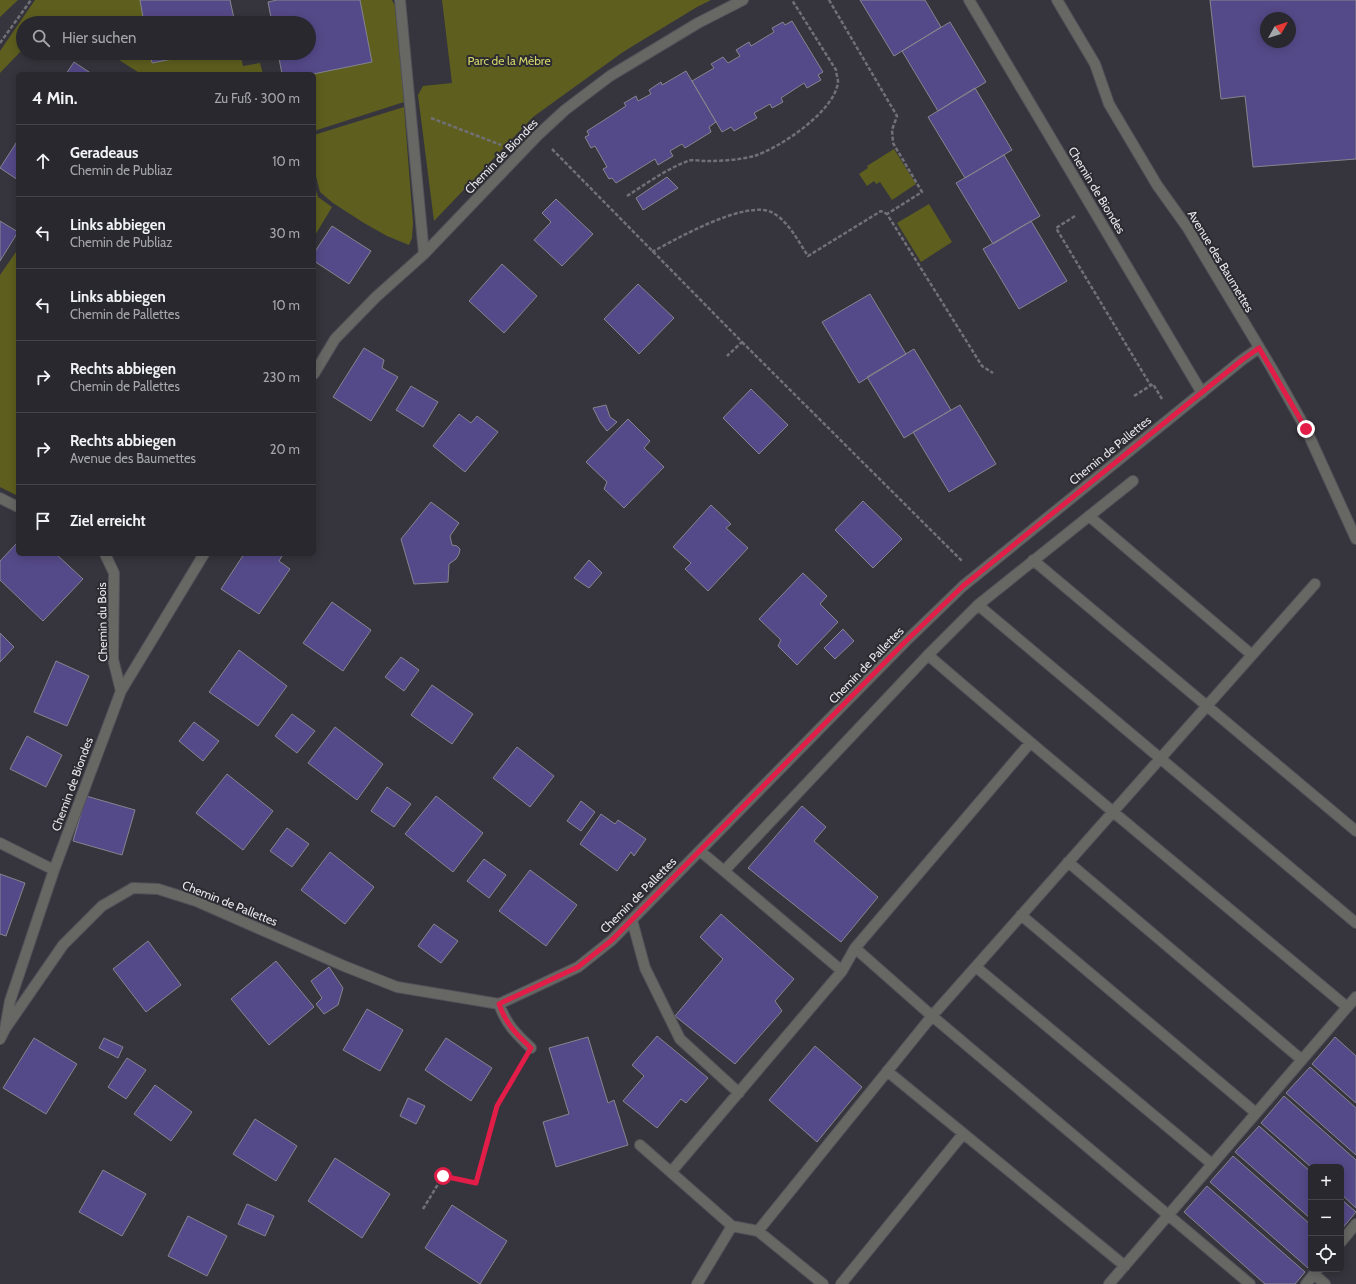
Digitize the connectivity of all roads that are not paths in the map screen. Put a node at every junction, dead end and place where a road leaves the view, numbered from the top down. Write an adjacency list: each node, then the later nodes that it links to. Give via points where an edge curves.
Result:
1 (400, 0): 5 (street)
2 (743, 0): 5 (street, Chemin de Biondes, via 698,23 610,76 565,110 518,155)
3 (969, 0): 8 (street, Chemin de Biondes)
4 (1057, 0): 6 (street, Avenue des Baumettes, via 1095,64 1109,104)
5 (424, 254): 7 (street, Chemin de Biondes, via 376,297 335,339)
6 (1259, 348): 8 (street, Chemin de Pallettes); 13 (street, Avenue des Baumettes, via 1306,429)
7 (316, 371)
8 (1202, 393): 28 (street, Chemin de Pallettes, via 976,575 905,642)
9 (1133, 481): 12 (street)
10 (0, 498): 11 (street)
11 (16, 506)
12 (1089, 516): 16 (street); 20 (street)
13 (1356, 539)
14 (106, 556): 21 (street, Chemin du Bois, via 114,573 113,659)
15 (203, 556): 21 (street, Chemin de Biondes)
16 (1033, 560): 18 (street); 22 (street)
17 (1315, 584): 20 (street)
18 (978, 605): 19 (street); 24 (street)
19 (928, 655): 23 (street); 31 (street)
20 (1252, 655): 22 (street)
21 (121, 692): 30 (street, Chemin de Biondes)
22 (1207, 706): 24 (street); 26 (street)
23 (1030, 743): 25 (street); 35 (street)
24 (1160, 758): 25 (street); 34 (street)
25 (1114, 811): 29 (street); 40 (street)
26 (1356, 831)
27 (0, 843): 30 (street)
28 (700, 851): 31 (street); 33 (street, Chemin de Pallettes)
29 (1068, 862): 32 (street); 45 (street)
30 (54, 870): 42 (street, Chemin de Biondes, via 10,1001)
31 (724, 871): 37 (street)
32 (1021, 915): 36 (street); 48 (street)
33 (632, 920): 39 (street, Chemin de Pallettes, via 578,967); 47 (street, via 645,968 680,1039)
34 (1356, 923)
35 (855, 948): 37 (street); 41 (street)
36 (976, 966): 41 (street); 51 (street)
37 (842, 971): 47 (street)
38 (1356, 997): 40 (street)
39 (499, 1004): 42 (street, Chemin de Pallettes, via 397,988 196,901 158,889 133,888 102,906 63,945); 44 (street, via 504,1018)
40 (1347, 1007): 45 (street)
41 (932, 1016): 46 (street); 53 (street)
42 (5, 1029): 43 (street, Chemin de Biondes)
43 (0, 1040)
44 (531, 1048)
45 (1302, 1060): 48 (street)
46 (887, 1071): 49 (street); 56 (street)
47 (738, 1093): 52 (street)
48 (1256, 1113): 51 (street)
49 (963, 1134): 58 (street); 62 (street)
50 (640, 1145): 52 (street)
51 (1212, 1164): 53 (street)
52 (671, 1172): 55 (street)
53 (1169, 1215): 58 (street); 64 (street)
54 (1356, 1224): 57 (street)
55 (732, 1226): 56 (street); 60 (street)
56 (758, 1231): 61 (street)
57 (1344, 1238)
58 (1125, 1266): 63 (street)
59 (1316, 1272): 65 (street); 66 (street)
60 (697, 1284)
61 (823, 1284)
62 (842, 1284)
63 (1109, 1284)
64 (1250, 1284)
65 (1306, 1284)
66 (1325, 1284)

